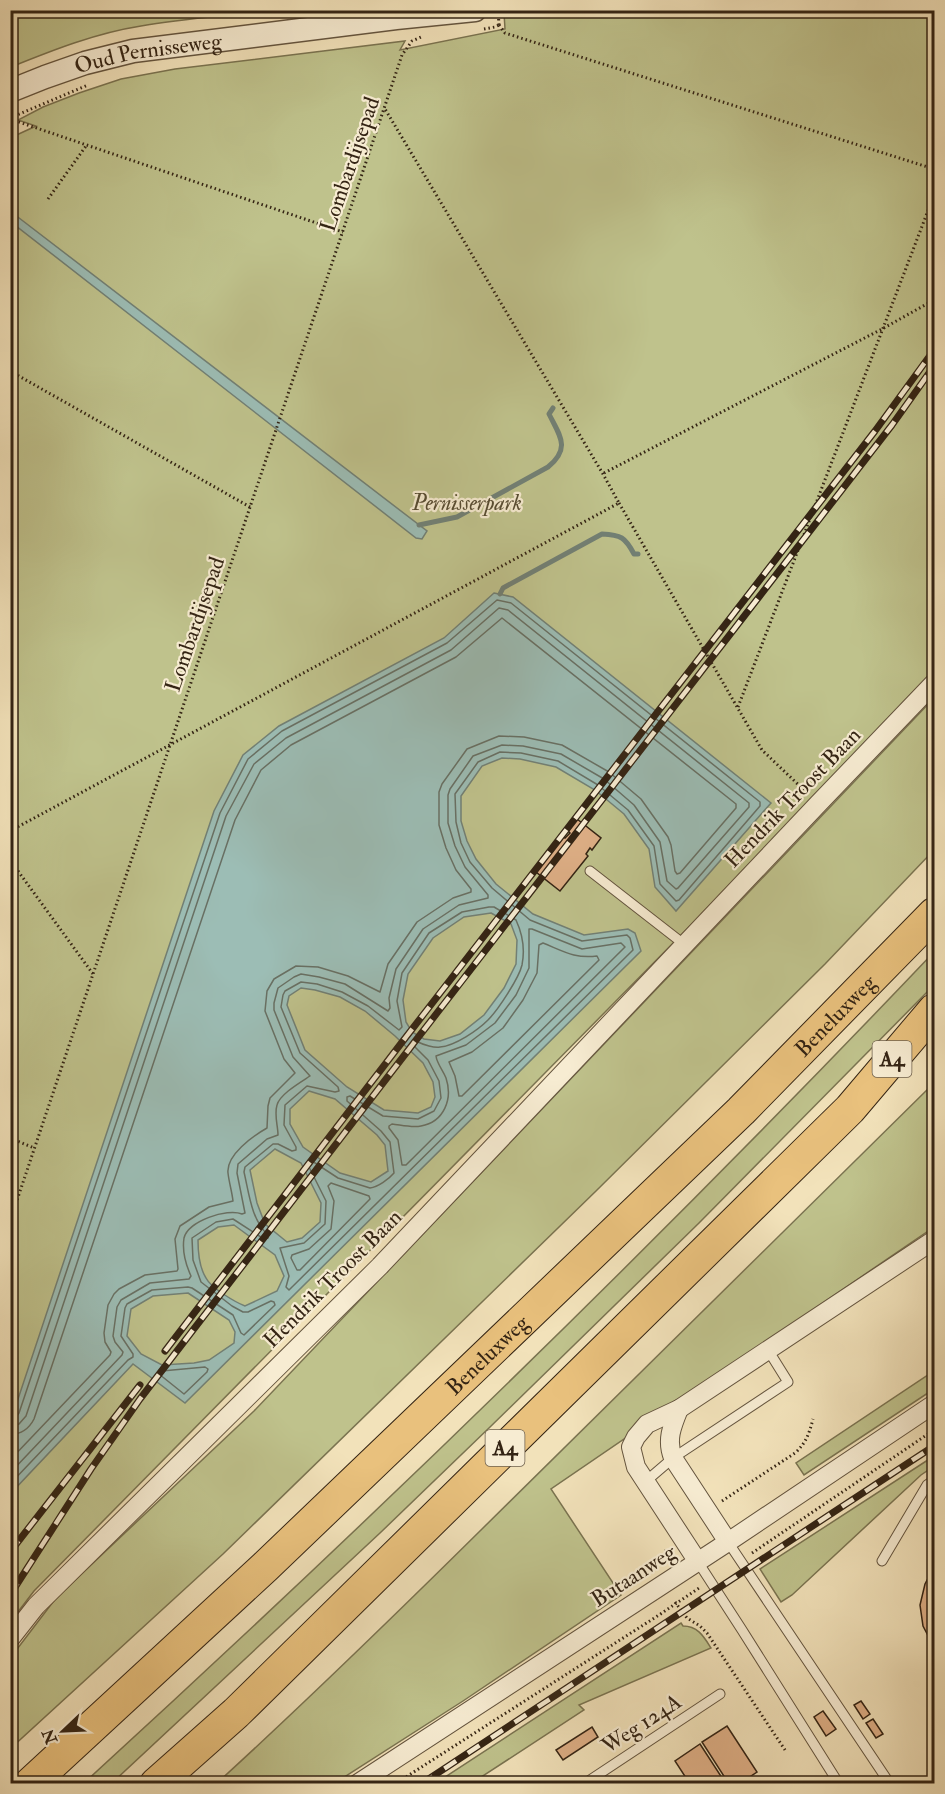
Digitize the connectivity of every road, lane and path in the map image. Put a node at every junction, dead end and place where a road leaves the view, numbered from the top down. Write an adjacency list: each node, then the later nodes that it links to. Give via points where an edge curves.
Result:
1 (420, 10): 4 (street, Oud Pernisseweg)
2 (475, 10): 4 (street, Oud Pernisseweg)
3 (498, 10): 10 (path, via 499,25 506,33)
4 (401, 28): 6 (street, Oud Pernisseweg, via 133,51); 7 (path, Lombardijsepad, via 412,41 402,55)
5 (94, 82): 8 (path)
6 (10, 91)
7 (385, 109): 13 (path, Lombardijsepad); 17 (path)
8 (10, 119): 9 (path)
9 (87, 146): 12 (path); 13 (path)
10 (934, 169)
11 (934, 195): 15 (path)
12 (48, 199)
13 (343, 232): 19 (path, Lombardijsepad)
14 (934, 300): 15 (path)
15 (882, 329): 17 (path); 21 (path)
16 (10, 371): 19 (path)
17 (603, 474): 18 (path)
18 (619, 503): 21 (path); 22 (path)
19 (250, 507): 22 (path, Lombardijsepad)
20 (934, 683): 23 (street, Hendrik Troost Baan)
21 (738, 707): 23 (path, via 762,750)
22 (169, 746): 24 (path); 29 (path, Lombardijsepad)
23 (818, 804): 28 (street, Hendrik Troost Baan)
24 (10, 831)
25 (10, 860): 29 (path)
26 (590, 871): 28 (lane)
27 (934, 914): 57 (highway, Beneluxweg, via 724,1127 265,1567)
28 (685, 945): 54 (street, Hendrik Troost Baan, via 380,1266 36,1606)
29 (93, 974): 34 (path, Lombardijsepad)
30 (934, 1010): 32 (highway, A4)
31 (934, 1040): 32 (highway, A4)
32 (850, 1108): 58 (highway, A4, via 236,1713)
33 (10, 1138): 34 (path)
34 (34, 1148): 35 (path, Lombardijsepad)
35 (10, 1221)
36 (934, 1240): 37 (street)
37 (768, 1350): 39 (street); 42 (lane, via 788,1382)
38 (934, 1404): 47 (street, Butaanweg)
39 (679, 1409): 42 (street, via 669,1439); 44 (street, via 647,1424 631,1447)
40 (813, 1419): 45 (path, via 804,1445 795,1453)
41 (934, 1430): 48 (path)
42 (673, 1458): 44 (lane); 45 (street)
43 (934, 1480): 49 (lane, via 927,1485)
44 (645, 1482): 46 (street)
45 (707, 1511): 47 (street)
46 (677, 1530): 50 (street); 52 (path, via 667,1537 666,1554 656,1572)
47 (728, 1542): 48 (lane); 50 (street, Butaanweg)
48 (741, 1561): 63 (lane)
49 (882, 1561)
50 (698, 1562): 51 (lane); 52 (street, Butaanweg)
51 (710, 1580): 53 (path, Butaanweg); 62 (lane)
52 (664, 1584): 53 (path); 59 (street, Butaanweg)
53 (675, 1603): 56 (path, via 707,1633); 60 (path, Butaanweg)
54 (10, 1639)
55 (720, 1694): 61 (lane, Weg 124A)
56 (785, 1750)
57 (30, 1784)
58 (156, 1784)
59 (357, 1784)
60 (395, 1784)
61 (584, 1784)
62 (839, 1784)
63 (890, 1784)

